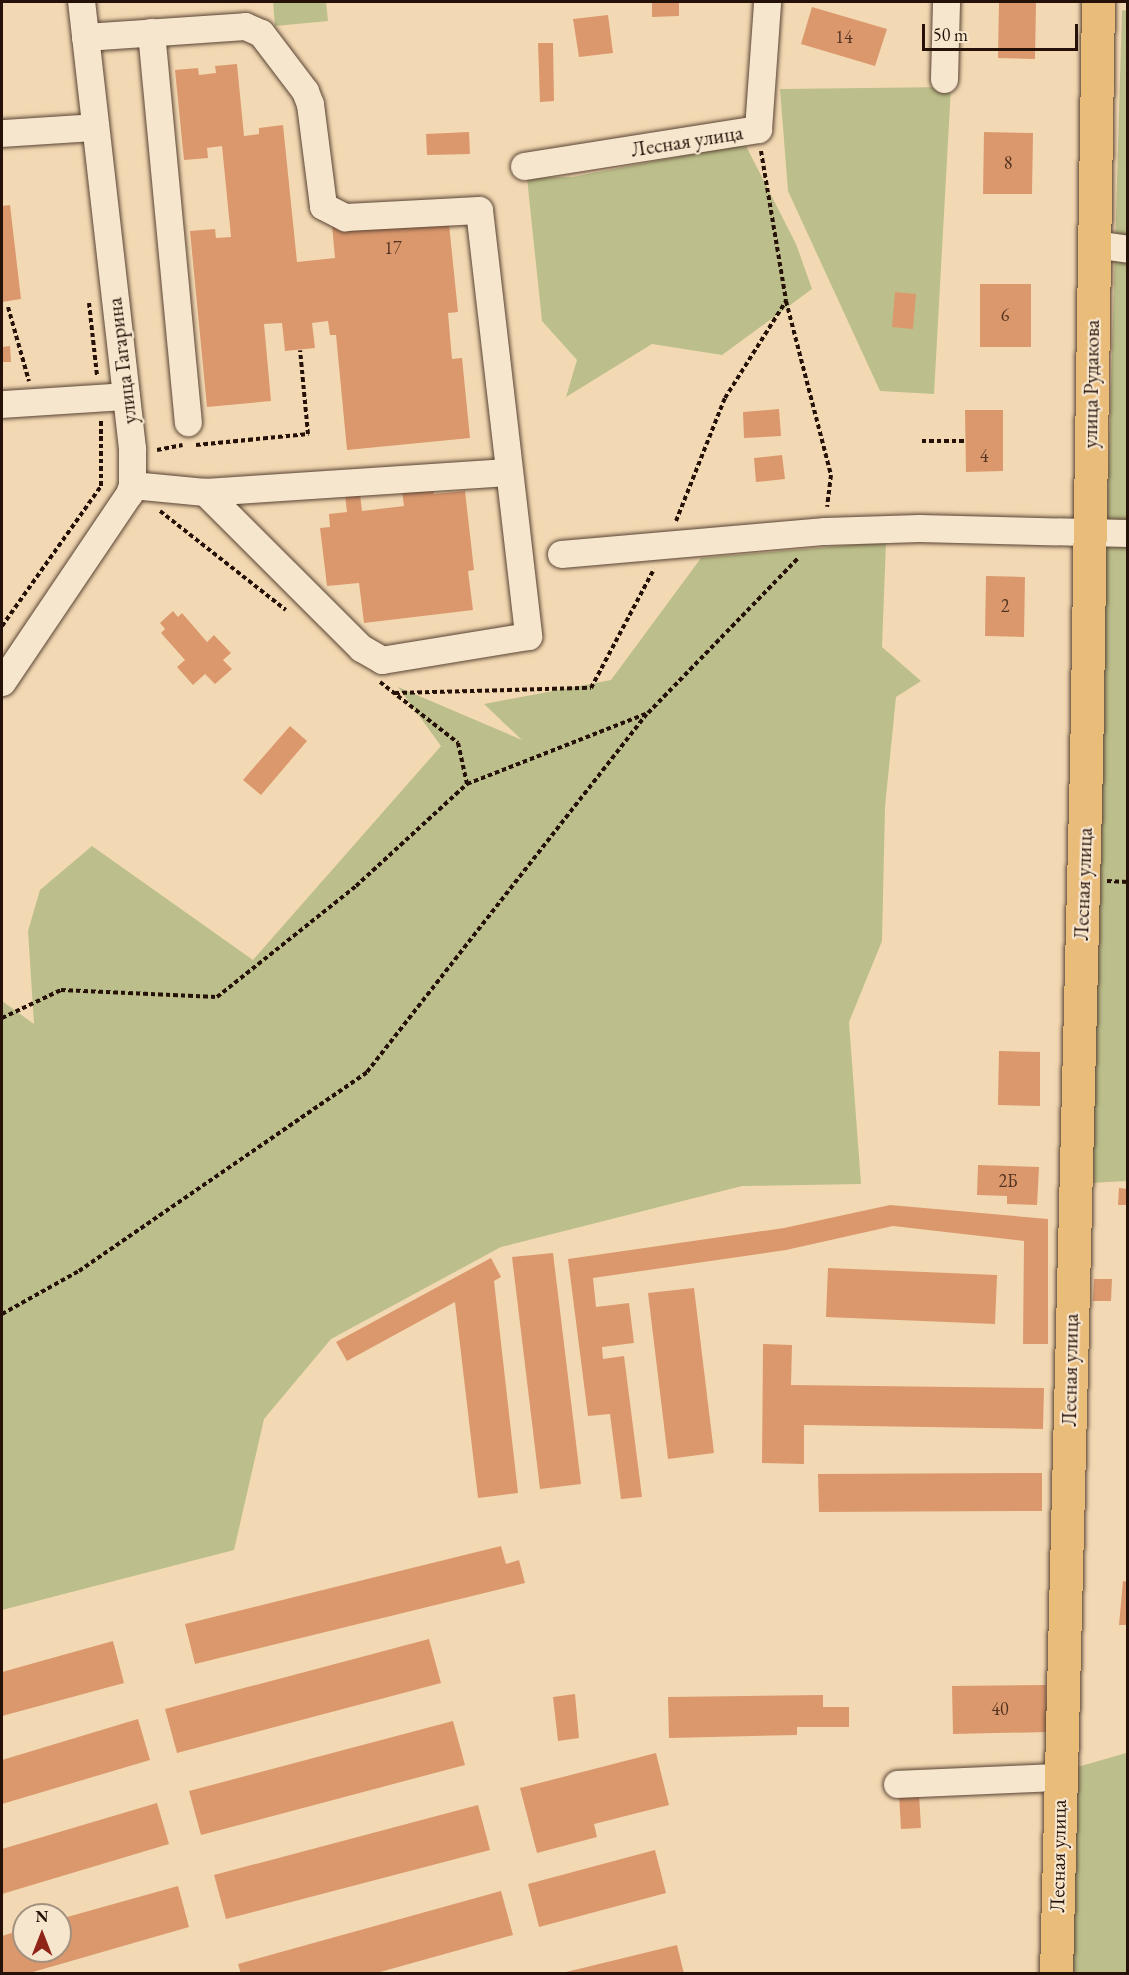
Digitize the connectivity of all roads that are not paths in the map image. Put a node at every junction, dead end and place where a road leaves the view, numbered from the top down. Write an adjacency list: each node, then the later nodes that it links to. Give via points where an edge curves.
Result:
1 (81, 2): 6 (street, улица Гагарина)
2 (767, 2): 10 (street, Лесная улица, via 758,129)
3 (946, 2): 7 (street)
4 (1098, 2): 11 (main road, улица Рудакова)
5 (151, 32): 6 (street); 15 (street); 16 (street, via 245,26 261,33 310,104 324,206 345,217 479,210)
6 (85, 37): 8 (street, улица Гагарина)
7 (944, 79)
8 (95, 127): 9 (street); 13 (street, улица Гагарина)
9 (2, 133)
10 (524, 166)
11 (1094, 244): 12 (street); 19 (main road, улица Рудакова)
12 (1128, 249)
13 (126, 396): 14 (street); 17 (street, улица Гагарина)
14 (2, 404)
15 (189, 422)
16 (507, 472): 18 (street); 18 (street, via 528,636 382,660 361,648)
17 (132, 485): 18 (street); 22 (street)
18 (205, 492)
19 (1089, 531): 20 (street); 21 (street, via 825,531); 23 (main road, улица Рудакова)
20 (1128, 533)
21 (561, 554)
22 (2, 682)
23 (1086, 766): 24 (main road, Лесная улица)
24 (1060, 1777): 25 (street); 26 (main road, Лесная улица)
25 (897, 1784)
26 (1056, 1974)

